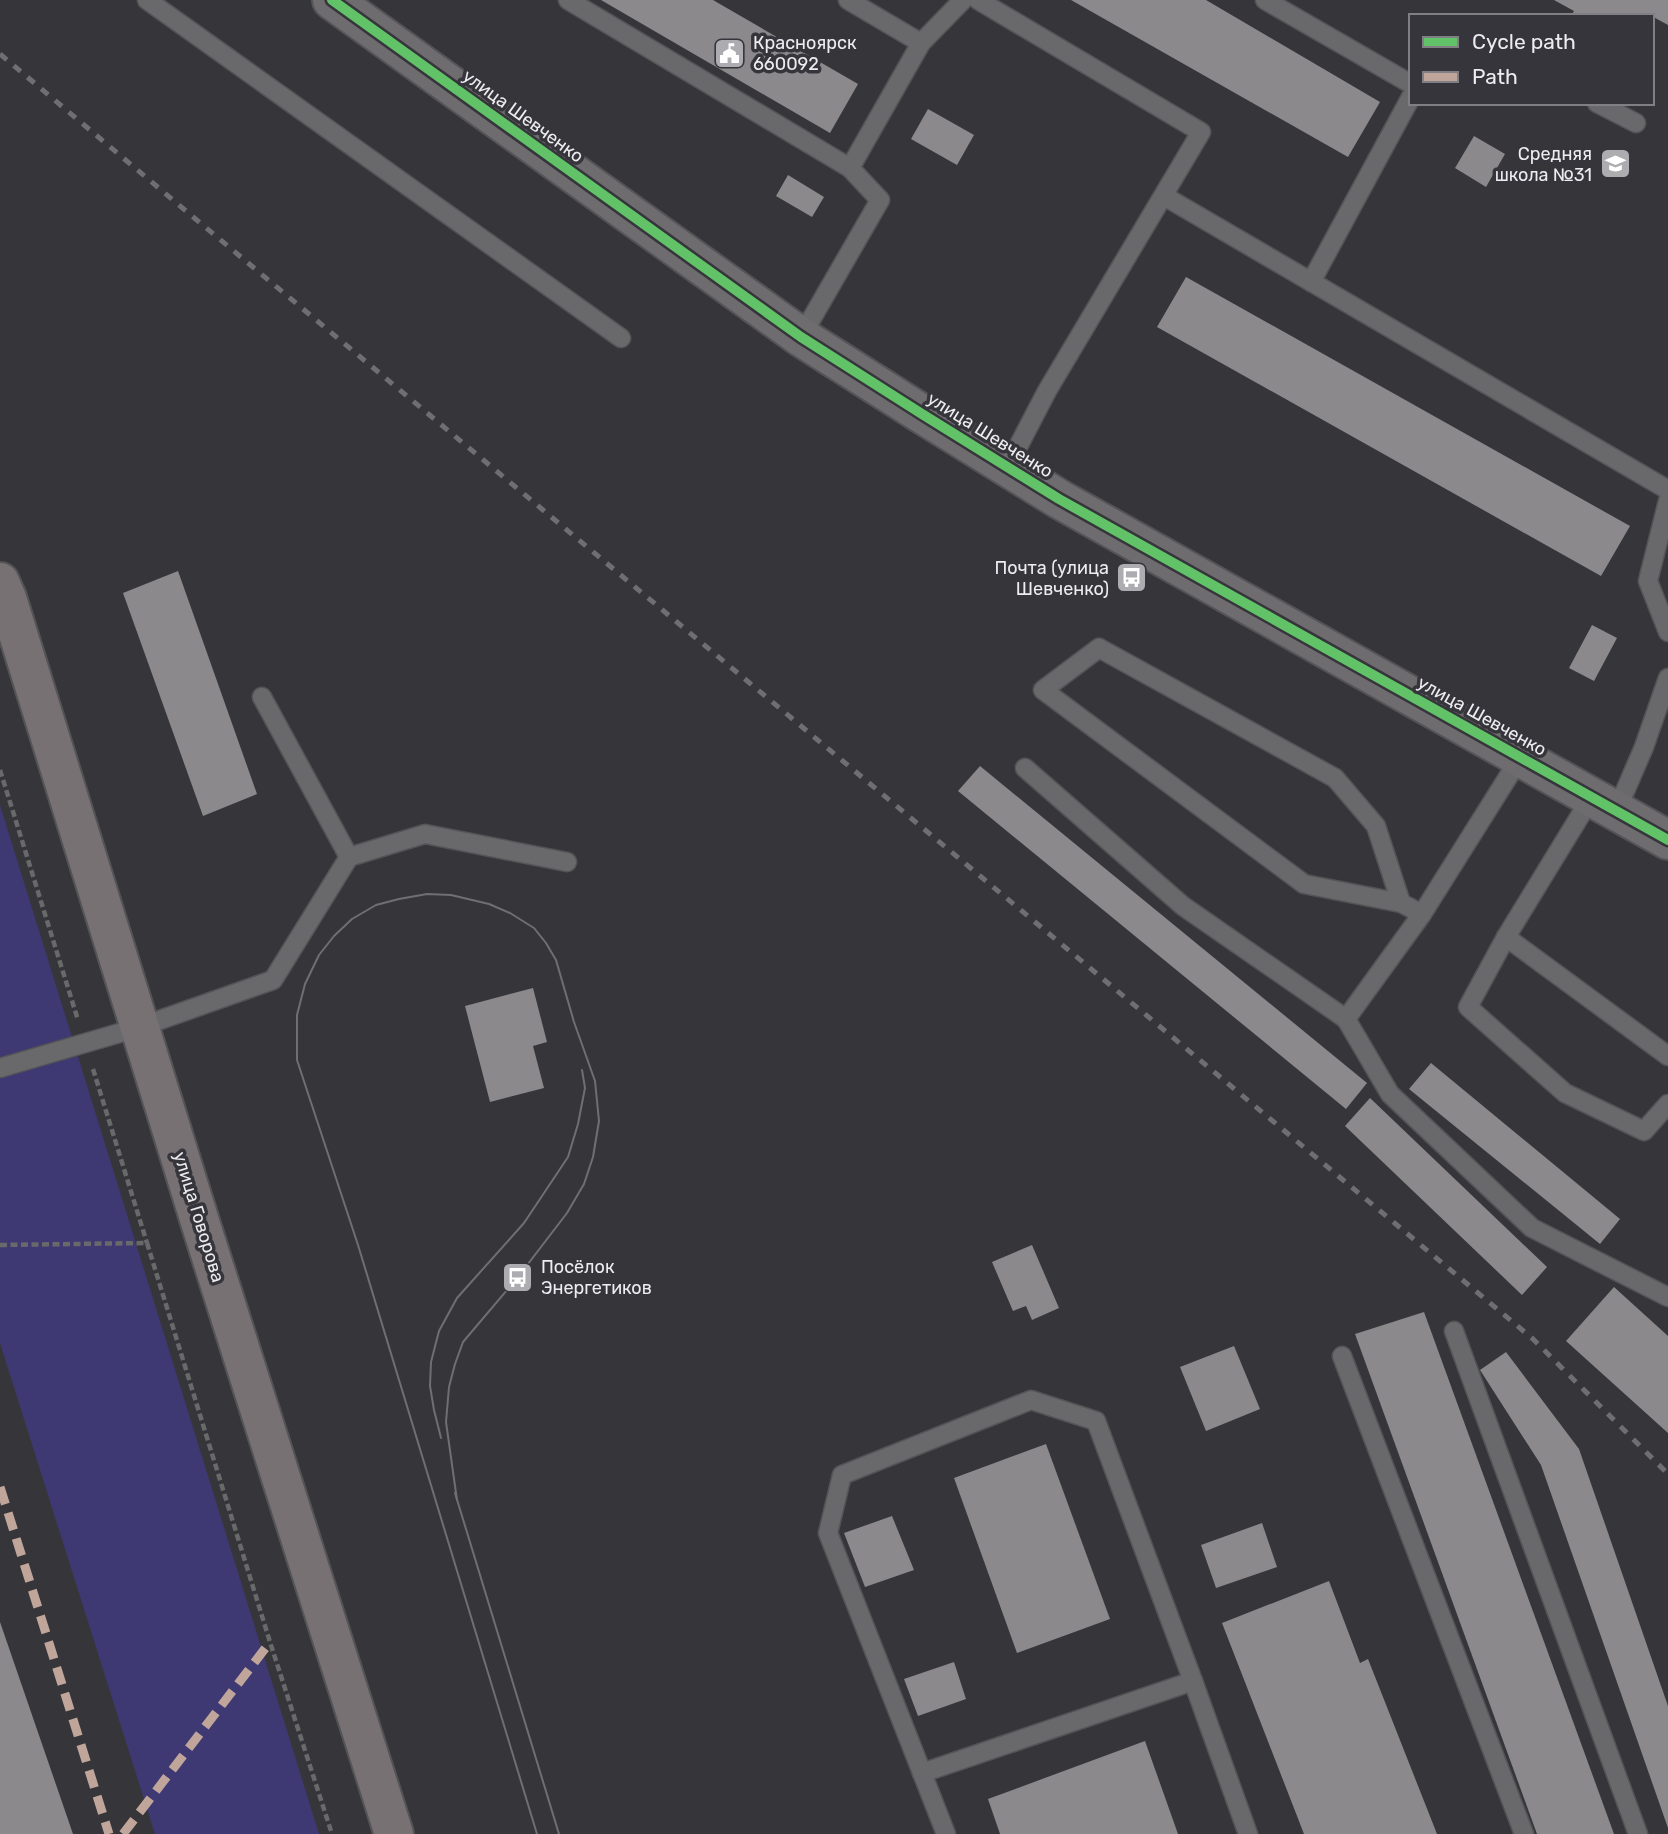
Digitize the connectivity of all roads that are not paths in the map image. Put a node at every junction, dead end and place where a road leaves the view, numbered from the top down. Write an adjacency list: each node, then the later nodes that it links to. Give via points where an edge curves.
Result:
1 (147, 0): 17 (lane)
2 (332, 0): 16 (street, улица Шевченко)
3 (568, 0): 13 (lane)
4 (848, 0): 8 (lane)
5 (963, 0): 8 (lane)
6 (978, 0): 14 (lane, via 1201,132)
7 (1265, 0): 9 (lane)
8 (921, 43): 13 (lane)
9 (1409, 83)
10 (1409, 101): 15 (lane)
11 (1601, 105): 12 (lane)
12 (1636, 123)
13 (850, 167): 16 (lane, via 880,200)
14 (1164, 196): 15 (lane); 18 (lane, via 1047,391)
15 (1311, 282): 19 (lane)
16 (801, 337): 18 (street, улица Шевченко)
17 (621, 338)
18 (1008, 466): 25 (street, улица Шевченко)
19 (1668, 490)
20 (1668, 501): 22 (lane, via 1648,581)
21 (2, 582): 35 (main road, улица Говорова)
22 (1668, 632)
23 (1668, 677): 27 (lane, via 1644,747)
24 (262, 697): 29 (lane)
25 (1520, 758): 27 (street, улица Шевченко); 32 (lane)
26 (1025, 768): 34 (lane, via 1183,906)
27 (1603, 805): 28 (street, улица Шевченко); 33 (lane)
28 (1668, 840)
29 (349, 857): 30 (lane, via 425,834); 35 (lane, via 273,980)
30 (567, 862)
31 (1401, 903): 31 (lane, via 1304,884 1043,690 1099,648 1335,778 1376,826); 32 (lane)
32 (1422, 914): 34 (lane)
33 (1506, 937): 36 (lane); 38 (lane, via 1468,1007 1565,1093 1644,1131)
34 (1346, 1019): 39 (lane, via 1390,1094 1532,1228)
35 (140, 1027): 37 (lane); 44 (main road, улица Говорова)
36 (1668, 1056)
37 (0, 1068)
38 (1668, 1104)
39 (1668, 1297)
40 (1454, 1331): 48 (lane)
41 (1342, 1356): 47 (lane)
42 (1193, 1681): 43 (lane); 43 (lane, via 1096,1421 1031,1400 842,1475 828,1533); 46 (lane)
43 (922, 1773): 45 (lane)
44 (394, 1834)
45 (947, 1834)
46 (1248, 1834)
47 (1524, 1834)
48 (1638, 1834)

